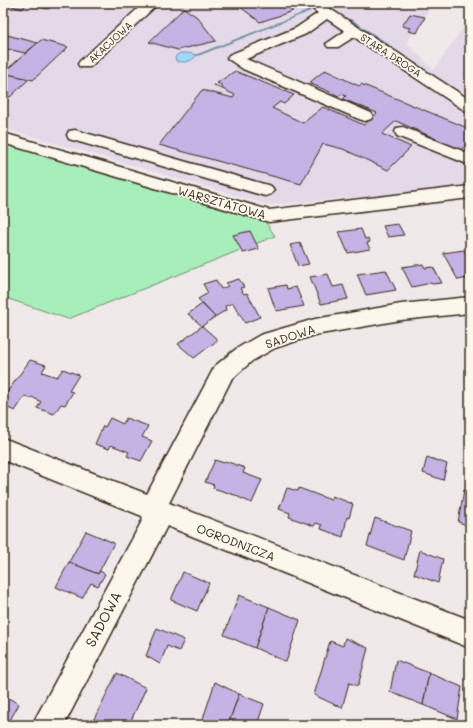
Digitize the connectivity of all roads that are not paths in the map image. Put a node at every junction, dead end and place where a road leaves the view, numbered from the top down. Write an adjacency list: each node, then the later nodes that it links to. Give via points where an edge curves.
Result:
1 (152, 3): 6 (street, AKACJOWA)
2 (312, 3): 3 (street, STARA DROGA)
3 (326, 12): 4 (street, STARA DROGA); 8 (street, via 301,31 234,58)
4 (354, 31): 5 (street); 7 (street, STARA DROGA)
5 (333, 44)
6 (85, 64)
7 (470, 107)
8 (365, 116)
9 (403, 132): 13 (street)
10 (75, 135): 12 (street)
11 (3, 138): 14 (street, WARSZTATOWA)
12 (99, 142): 14 (street); 15 (street)
13 (470, 160)
14 (82, 162): 16 (street, WARSZTATOWA, via 269,216)
15 (265, 190)
16 (470, 192)
17 (470, 305): 19 (street, SADOWA, via 401,312 315,327 268,341 244,355 223,373)
18 (3, 449): 19 (street, OGRODNICZA)
19 (156, 511): 20 (street, OGRODNICZA); 21 (street, SADOWA)
20 (470, 634)
21 (46, 725)

